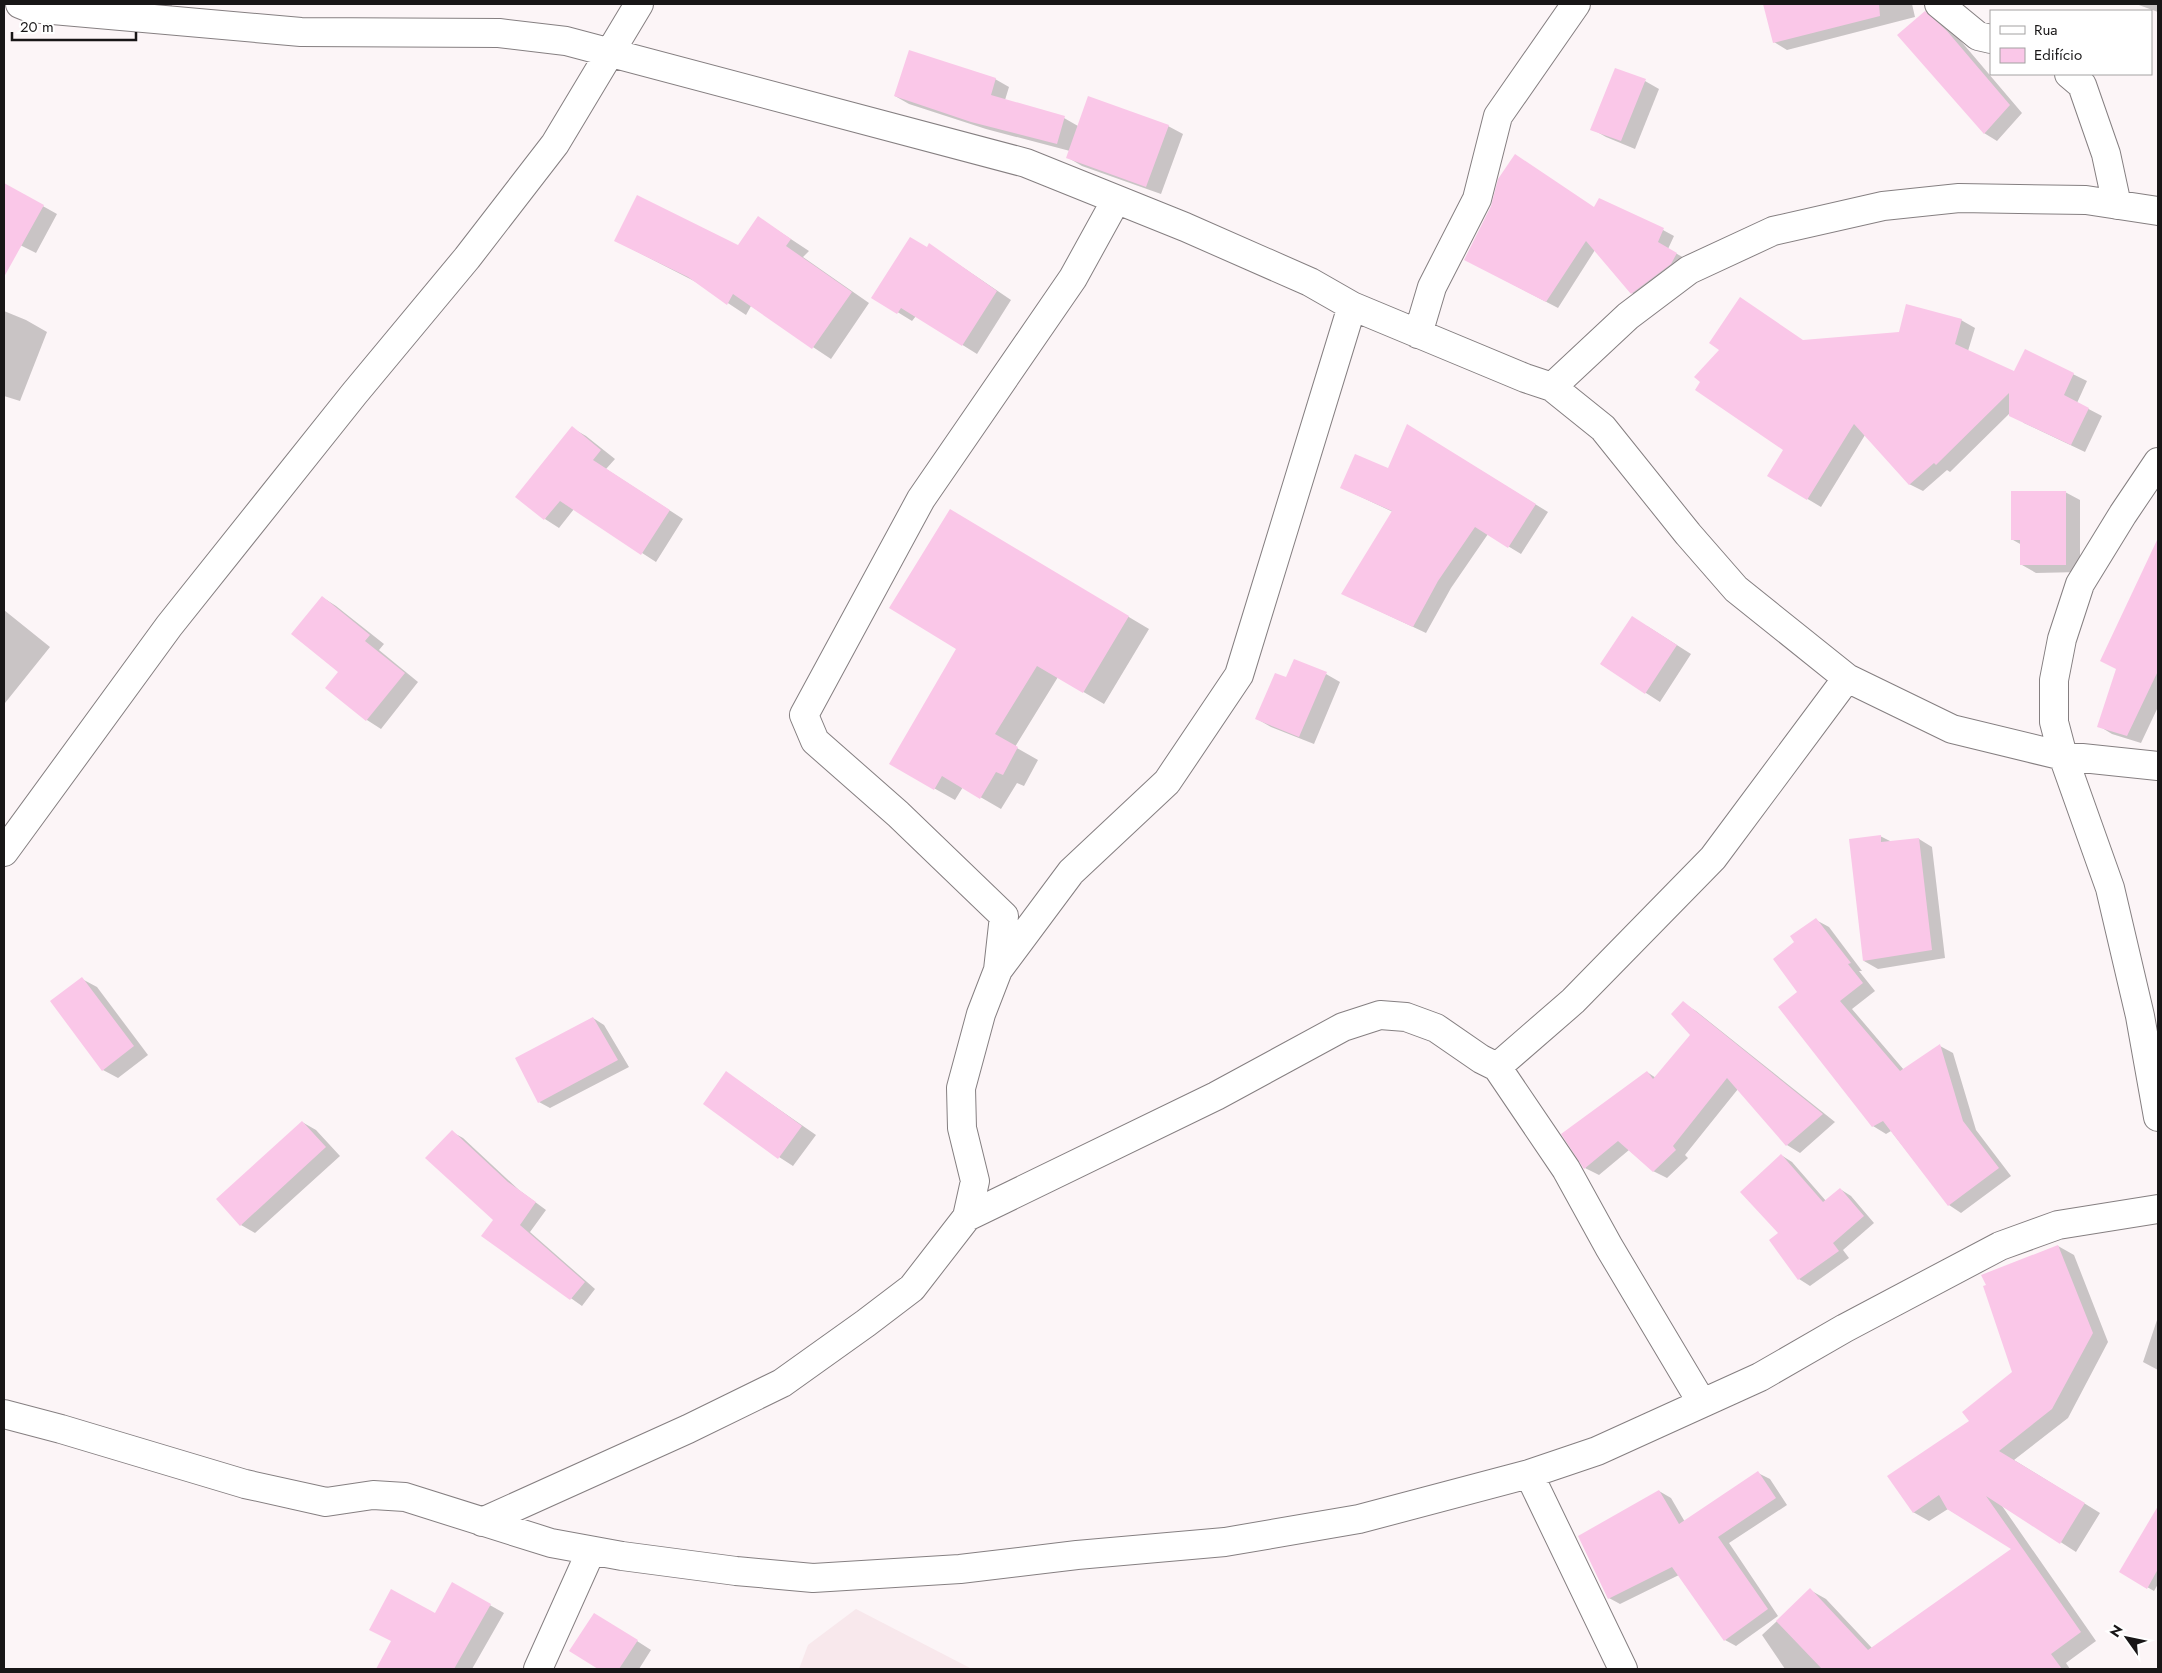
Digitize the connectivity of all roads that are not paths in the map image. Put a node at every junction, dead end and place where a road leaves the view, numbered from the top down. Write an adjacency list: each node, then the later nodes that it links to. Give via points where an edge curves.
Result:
1 (20, 4): 6 (street, via 30,8 301,32 499,33 566,41)
2 (639, 4): 6 (street)
3 (1576, 4): 12 (street, via 1498,116 1477,199 1432,286)
4 (1939, 4): 5 (street, via 1978,36)
5 (1990, 39)
6 (608, 54): 8 (street, via 1026,163); 18 (street, via 554,144 467,258 169,626)
7 (2070, 75): 9 (street, via 2082,85 2106,154)
8 (1116, 200): 11 (street, via 1310,282); 19 (street, via 1073,278 922,499 804,715 815,741 898,814 1004,916)
9 (2117, 205): 10 (street); 13 (street, via 2086,200 1959,198 1883,206 1773,231 1689,270 1628,316)
10 (2158, 211)
11 (1352, 306): 12 (street); 19 (street, via 1239,675 1167,782 1071,872)
12 (1418, 334): 13 (street)
13 (1552, 387): 15 (street, via 1604,428 1736,589)
14 (2158, 462): 16 (street, via 2080,584 2062,639 2054,680 2054,722)
15 (1847, 678): 16 (street, via 1952,729); 20 (street, via 1713,858 1574,1001)
16 (2063, 756): 17 (street); 21 (street, via 2110,888 2140,1016)
17 (2158, 766)
18 (4, 852)
19 (998, 970): 23 (street, via 961,1088 962,1128 975,1181)
20 (1497, 1067): 23 (street, via 1436,1028 1406,1017 1380,1015 1343,1027 1216,1096); 24 (street, via 1566,1169)
21 (2158, 1117)
22 (2158, 1209): 24 (street, via 2058,1225 2000,1246 1760,1377)
23 (968, 1216): 27 (street, via 912,1288 782,1383)
24 (1702, 1403): 26 (street, via 1597,1451)
25 (4, 1414): 27 (street, via 245,1484 326,1502 373,1495 405,1497)
26 (1529, 1474): 28 (street, via 1359,1519 1225,1542 960,1569 813,1578 736,1572); 30 (street)
27 (482, 1522): 28 (street, via 550,1543)
28 (591, 1551): 29 (street)
29 (538, 1669)
30 (1623, 1669)

